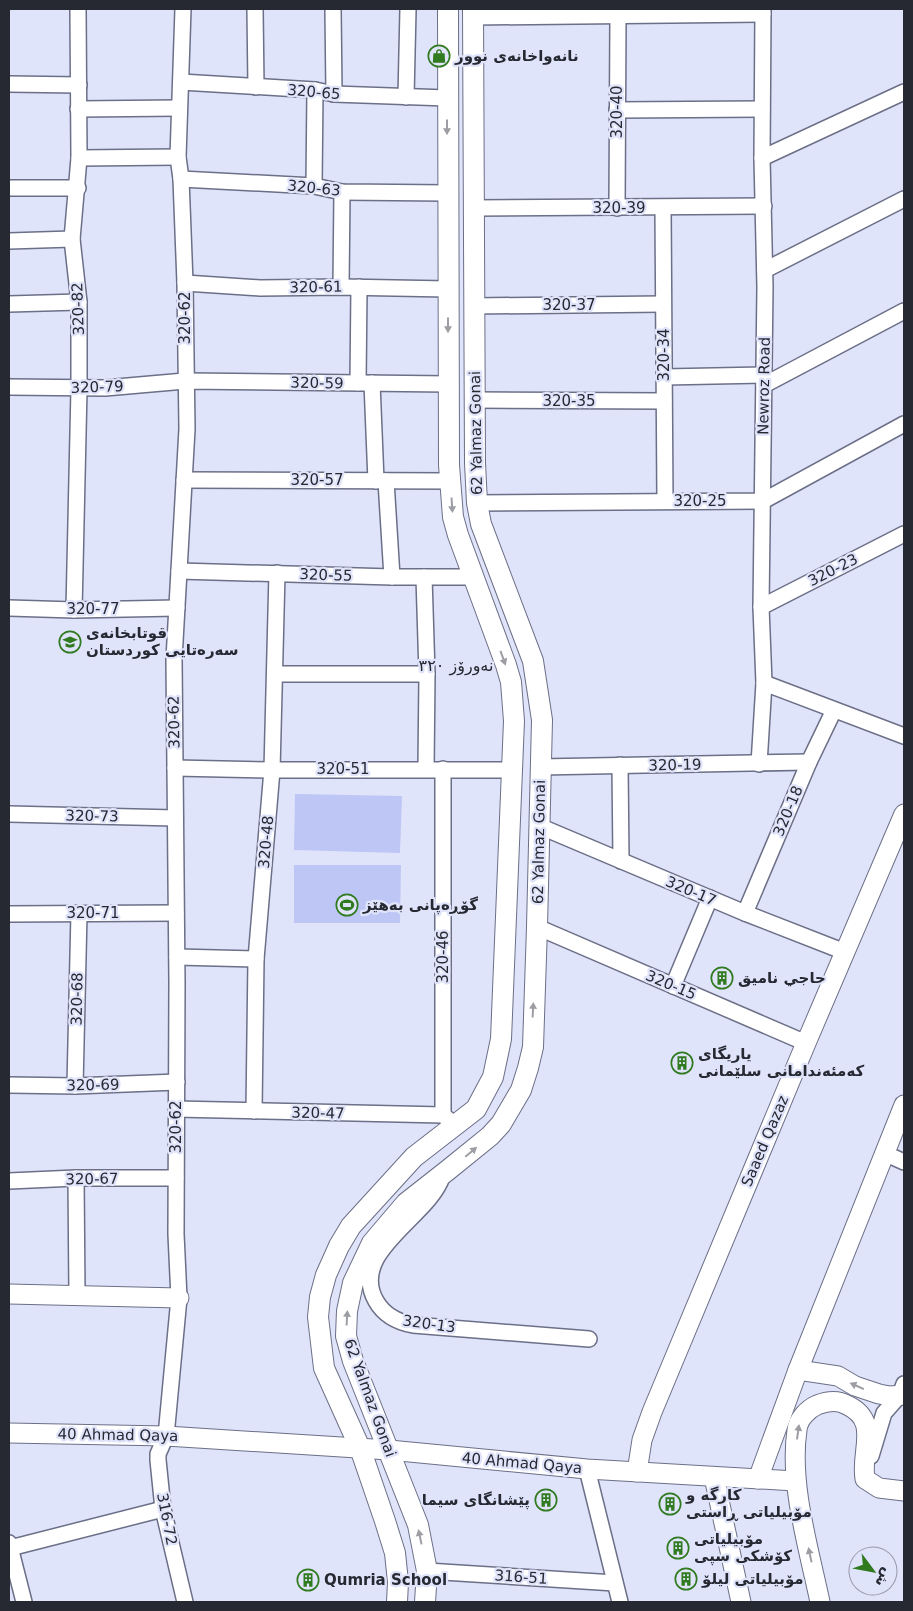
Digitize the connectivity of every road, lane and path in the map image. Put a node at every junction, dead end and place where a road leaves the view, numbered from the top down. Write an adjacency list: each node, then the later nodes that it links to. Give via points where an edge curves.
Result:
1 (78, 9): 13 (street, 320-82)
2 (183, 9): 11 (street, 320-62)
3 (255, 9): 14 (street)
4 (333, 9): 17 (street)
5 (408, 9): 18 (street)
6 (448, 9): 19 (main road, 62 Yalmaz Gonai)
7 (763, 11): 8 (street); 23 (street, Newroz Road)
8 (667, 12): 10 (street)
9 (473, 13): 10 (street); 35 (main road, 62 Yalmaz Gonai)
10 (618, 15): 22 (street, 320-40)
11 (181, 82): 14 (street, 320-65); 20 (street, 320-62)
12 (9, 84): 13 (street)
13 (79, 85): 21 (street, 320-82)
14 (256, 87): 15 (street, 320-65)
15 (314, 90): 17 (street, 320-65); 28 (street)
16 (904, 92): 26 (street)
17 (334, 94): 18 (street, 320-65)
18 (406, 97): 19 (street, 320-65)
19 (447, 98): 32 (main road, 62 Yalmaz Gonai, one-way to 32)
20 (179, 108): 21 (street); 24 (street, 320-62)
21 (78, 109): 25 (street, 320-82)
22 (617, 110): 23 (street); 36 (street, 320-40)
23 (762, 110): 26 (street, Newroz Road)
24 (178, 156): 25 (street); 27 (street, 320-62)
25 (79, 158): 30 (street, 320-82)
26 (762, 158): 34 (street, Newroz Road)
27 (181, 179): 28 (street, 320-63); 41 (street, 320-62)
28 (314, 186): 31 (street, 320-63)
29 (9, 188): 30 (street)
30 (78, 188): 38 (street, 320-82)
31 (342, 192): 32 (street, 320-63); 42 (street)
32 (447, 193): 44 (main road, 62 Yalmaz Gonai)
33 (904, 199): 40 (street)
34 (764, 206): 37 (street, 320-39); 40 (street, Newroz Road)
35 (474, 208): 36 (street, 320-39); 48 (main road, 62 Yalmaz Gonai)
36 (617, 208): 37 (street, 320-39)
37 (663, 208): 47 (street, 320-34)
38 (72, 239): 39 (street); 45 (street, 320-82)
39 (9, 241)
40 (765, 270): 51 (street, Newroz Road)
41 (185, 283): 42 (street, 320-61, via 260,288); 52 (street, 320-62)
42 (341, 287): 43 (street, 320-61)
43 (359, 287): 44 (street, 320-61); 53 (street)
44 (448, 289): 54 (main road, 62 Yalmaz Gonai, one-way to 54)
45 (79, 302): 46 (street); 56 (street, 320-82)
46 (9, 304)
47 (663, 304): 48 (street, 320-37); 50 (street, 320-34)
48 (474, 306): 57 (main road, 62 Yalmaz Gonai)
49 (904, 311): 51 (street)
50 (664, 377): 51 (street); 58 (street, 320-34)
51 (764, 380): 64 (street, Newroz Road)
52 (185, 381): 53 (street, 320-59); 56 (street, 320-79); 60 (street, 320-62)
53 (365, 383): 54 (street, 320-59); 61 (street)
54 (448, 384): 62 (main road, 62 Yalmaz Gonai)
55 (9, 388): 56 (street, 320-79)
56 (79, 389): 76 (street, 320-82)
57 (475, 400): 58 (street, 320-35); 65 (main road, 62 Yalmaz Gonai)
58 (664, 401): 63 (street, 320-34)
59 (904, 424): 64 (street, 320-25)
60 (184, 480): 61 (street, 320-57); 67 (street, 320-62)
61 (381, 481): 62 (street, 320-57); 69 (street)
62 (450, 481): 71 (main road, 62 Yalmaz Gonai, one-way to 71, via 452,517)
63 (665, 501): 64 (street, 320-25); 65 (street, 320-25)
64 (762, 501): 73 (street, Newroz Road)
65 (477, 503): 72 (main road, 62 Yalmaz Gonai)
66 (904, 534): 73 (street, 320-23)
67 (179, 571): 68 (street, 320-55); 75 (street, 320-62)
68 (277, 573): 69 (street, 320-55); 78 (street, 320-48)
69 (392, 577): 70 (street, 320-55)
70 (424, 577): 71 (street, 320-55); 79 (street)
71 (473, 577): 77 (main road, 62 Yalmaz Gonai)
72 (513, 607): 77 (main road); 86 (main road, 62 Yalmaz Gonai, via 532,661 542,720)
73 (761, 607): 80 (street, Newroz Road)
74 (9, 608): 76 (street, 320-77)
75 (177, 608): 76 (street, 320-77); 87 (street, 320-62)
76 (74, 610)
77 (488, 618): 91 (main road, 62 Yalmaz Gonai, one-way to 91, via 511,682 514,721)
78 (275, 674): 79 (street); 90 (street, 320-48)
79 (427, 674): 88 (street)
80 (764, 683): 81 (street); 84 (street, Newroz Road)
81 (834, 710): 82 (street); 83 (street, 320-18)
82 (904, 736)
83 (809, 762): 84 (street, 320-19); 100 (street, 320-18)
84 (759, 764): 85 (street, 320-19)
85 (620, 765): 86 (street, 320-19); 96 (street)
86 (540, 767): 95 (main road, 62 Yalmaz Gonai)
87 (175, 768): 90 (street, 320-51); 94 (street, 320-62)
88 (426, 769): 89 (street, 320-51); 90 (street, 320-51)
89 (443, 769): 91 (street, 320-51); 114 (street, 320-46)
90 (272, 770): 105 (street, 320-48)
91 (512, 770): 114 (main road, 62 Yalmaz Gonai, via 498,1059 494,1077 476,1109)
92 (9, 814): 94 (street, 320-73)
93 (904, 814): 103 (street, Saaed Qazaz)
94 (175, 818): 99 (street, 320-62)
95 (538, 826): 96 (street, 320-17); 102 (main road, 62 Yalmaz Gonai)
96 (621, 862): 97 (street, 320-17)
97 (710, 898): 100 (street, 320-17); 106 (street)
98 (78, 913): 99 (street, 320-71); 101 (street, 320-71); 110 (street, 320-68)
99 (176, 913): 104 (street, 320-62)
100 (745, 913): 103 (street, 320-17)
101 (9, 914)
102 (537, 926): 106 (street, 320-15); 117 (main road, 62 Yalmaz Gonai, one-way to 102, via 501,1124 521,1090 532,1047)
103 (845, 952): 107 (street, Saaed Qazaz)
104 (177, 957): 105 (street); 108 (street, 320-62)
105 (256, 959): 113 (street, 320-48)
106 (673, 986): 107 (street, 320-15)
107 (806, 1043): 132 (street, Saaed Qazaz, via 652,1412 642,1440)
108 (177, 1082): 110 (street, 320-69); 112 (street, 320-62)
109 (9, 1085): 110 (street, 320-69)
110 (75, 1086)
111 (904, 1105): 115 (street)
112 (176, 1109): 113 (street, 320-47); 119 (street, 320-62)
113 (254, 1111): 114 (street, 320-47)
114 (450, 1121): 129 (main road, 62 Yalmaz Gonai, via 351,1226 320,1297 318,1317 324,1368)
115 (884, 1154): 116 (street); 125 (street)
116 (904, 1162)
117 (448, 1170): 124 (street, 320-13, via 432,1196 399,1229 372,1265 370,1281 378,1305 394,1319 413,1325); 130 (main road, 62 Yalmaz Gonai, one-way to 117, via 353,1361 346,1336 347,1310 353,1283 372,1242 406,1203)
118 (76, 1178): 119 (street, 320-67); 120 (street, 320-67); 122 (street)
119 (176, 1178): 123 (street, 320-62)
120 (9, 1181)
121 (9, 1294): 122 (street)
122 (77, 1295): 123 (street)
123 (179, 1298): 128 (street, 320-62)
124 (589, 1339)
125 (798, 1370): 126 (street, one-way to 125, via 890,1396 855,1386 838,1376); 134 (street)
126 (903, 1391): 135 (street, via 884,1413)
127 (9, 1433): 128 (street, 40 Ahmad Qaya)
128 (166, 1436): 129 (street, 40 Ahmad Qaya); 138 (street, 316-72, via 158,1454)
129 (360, 1448): 130 (street, 40 Ahmad Qaya); 144 (main road, 62 Yalmaz Gonai, via 395,1553)
130 (390, 1450): 131 (street, 40 Ahmad Qaya); 140 (main road, 62 Yalmaz Gonai, one-way to 130, via 418,1525)
131 (587, 1469): 132 (street, 40 Ahmad Qaya); 141 (street)
132 (637, 1472): 133 (street, 40 Ahmad Qaya)
133 (714, 1477): 134 (street, 40 Ahmad Qaya); 147 (street)
134 (758, 1479): 136 (street, 40 Ahmad Qaya)
135 (865, 1479): 136 (street, one-way to 135, via 799,1422 816,1405 831,1402 856,1410 865,1421); 137 (street, via 879,1488)
136 (795, 1481): 148 (street, one-way to 136)
137 (904, 1491)
138 (164, 1509): 139 (street); 143 (street, 316-72)
139 (9, 1545): 142 (street)
140 (428, 1570): 141 (street, 316-51); 145 (main road, 62 Yalmaz Gonai)
141 (615, 1583): 146 (street)
142 (24, 1602)
143 (184, 1602)
144 (396, 1602)
145 (425, 1602)
146 (620, 1602)
147 (741, 1602)
148 (820, 1602)

